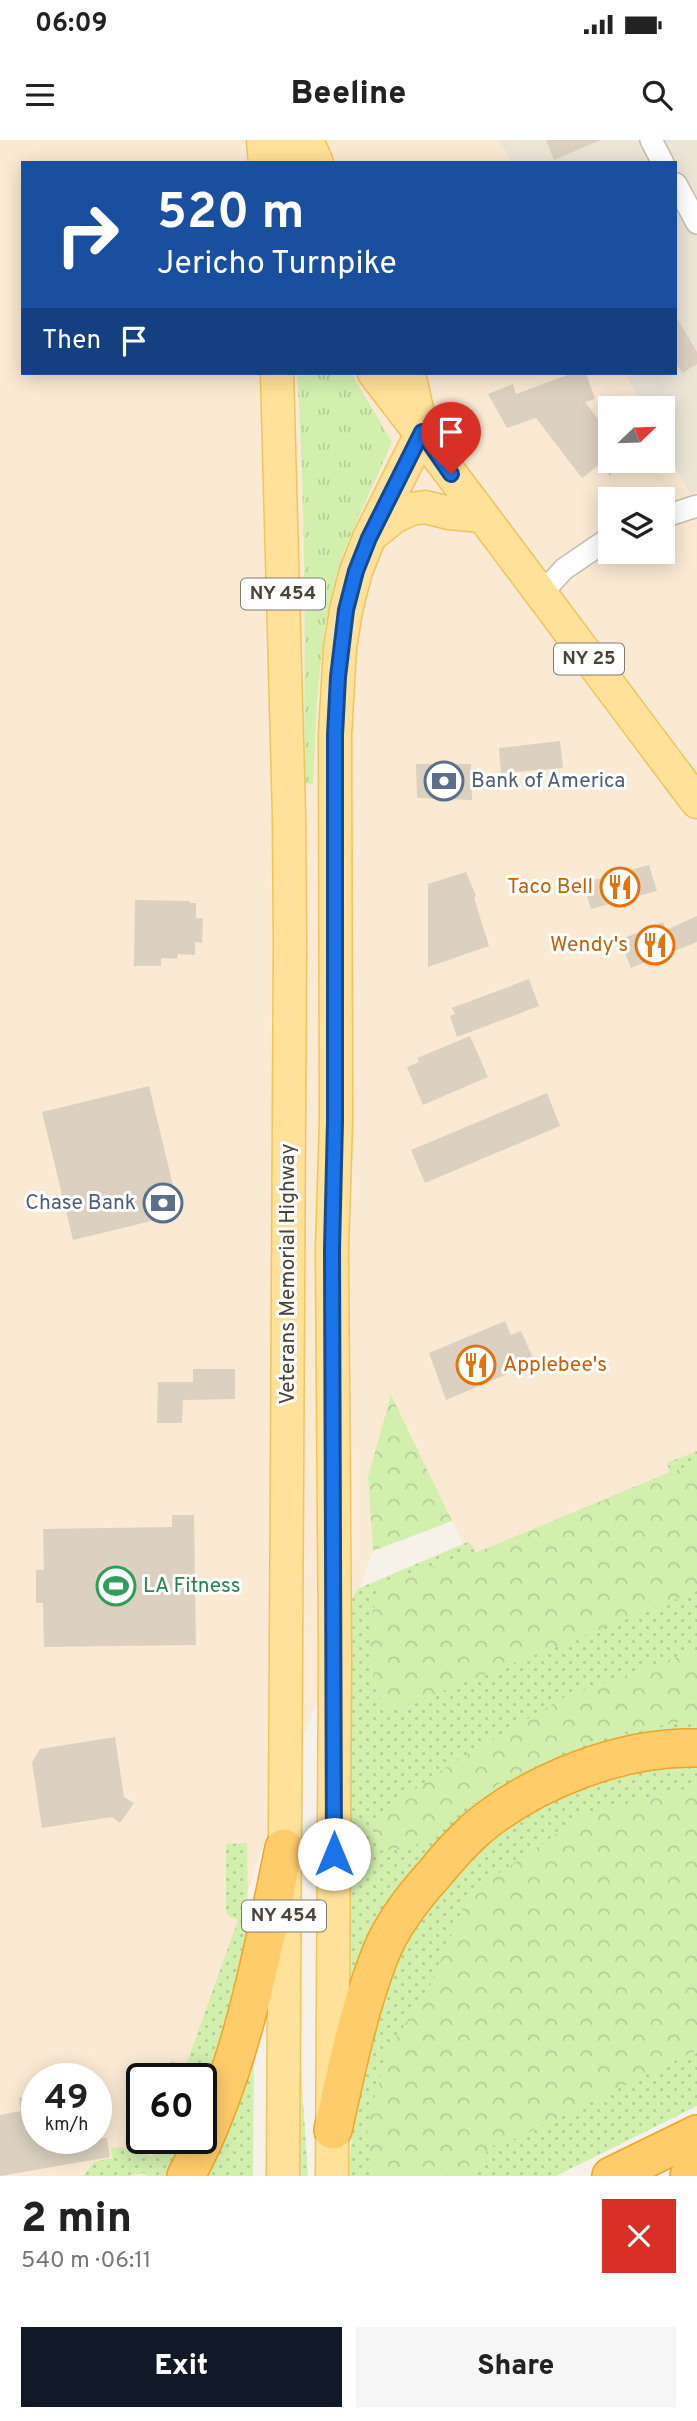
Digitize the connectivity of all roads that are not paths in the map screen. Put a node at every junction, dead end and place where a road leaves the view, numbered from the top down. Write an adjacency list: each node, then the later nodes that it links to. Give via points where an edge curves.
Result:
1 (263, 140): 5 (main road)
2 (285, 140): 6 (main road)
3 (307, 140): 7 (main road)
4 (329, 140): 8 (main road)
5 (265, 161)
6 (290, 161)
7 (316, 161)
8 (334, 161)
9 (677, 186): 10 (street)
10 (697, 223)
11 (277, 375): 23 (main road, Veterans Memorial Highway / NY 454, via 289,882)
12 (376, 375): 14 (main road, NY 25)
13 (409, 375): 14 (main road, NY 25)
14 (422, 432): 17 (main road, NY 25); 18 (main road, Veterans Memorial Highway / NY 454)
15 (697, 506): 16 (street)
16 (675, 513)
17 (481, 516): 18 (main road, via 411,509); 20 (main road, NY 25)
18 (369, 538): 24 (main road, Veterans Memorial Highway / NY 454, via 346,610 335,735)
19 (598, 546): 20 (street, via 564,569)
20 (541, 594): 21 (main road, NY 25)
21 (697, 802)
22 (697, 1748): 24 (highway, via 632,1755 544,1784 476,1829 448,1858 412,1898 380,1954)
23 (284, 1848): 26 (highway, via 244,2024 218,2103); 27 (main road, Veterans Memorial Highway / NY 454)
24 (333, 2130): 28 (main road, Veterans Memorial Highway / NY 454)
25 (691, 2151): 29 (highway)
26 (186, 2176)
27 (283, 2176)
28 (332, 2176)
29 (611, 2176)

